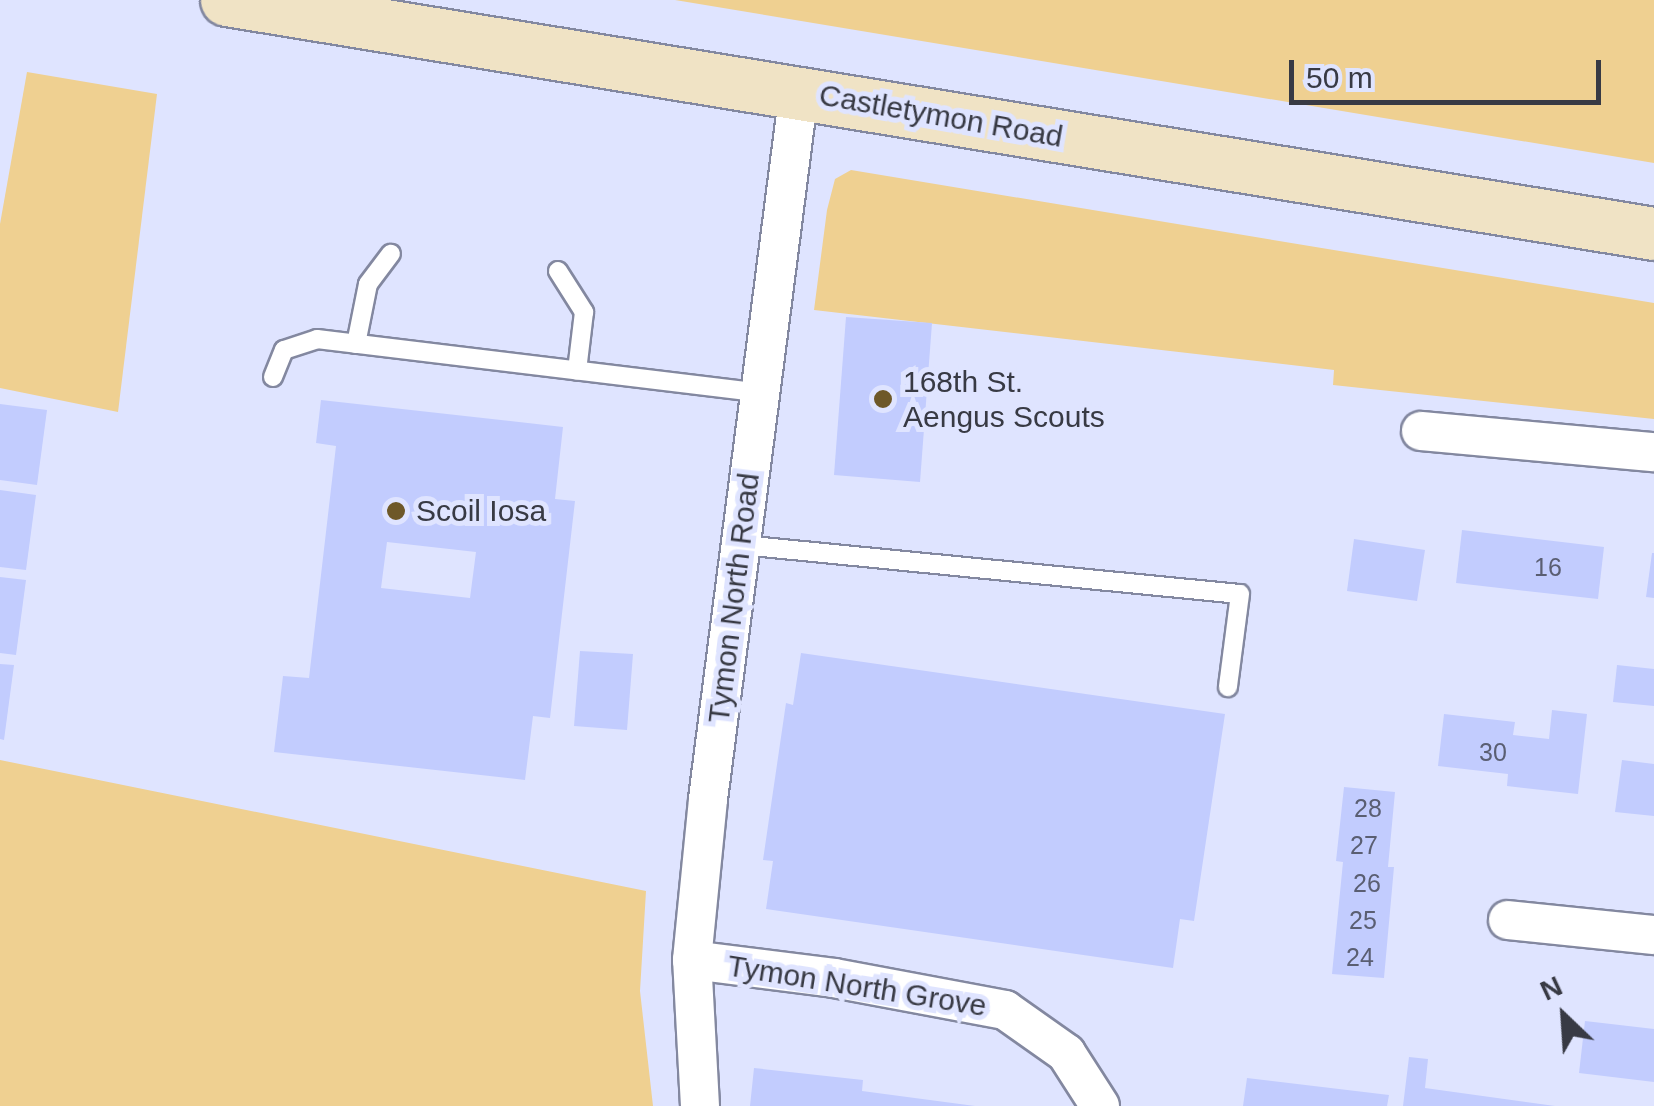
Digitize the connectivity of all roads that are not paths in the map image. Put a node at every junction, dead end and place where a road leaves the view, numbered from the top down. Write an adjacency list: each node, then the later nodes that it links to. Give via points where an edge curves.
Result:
1 (226, 0): 2 (street, Castletymon Road)
2 (799, 92): 3 (street, Castletymon Road); 9 (street, Tymon North Road)
3 (1654, 234)
4 (391, 254): 6 (lane, via 368,284)
5 (558, 271): 7 (lane, via 584,312)
6 (356, 344): 7 (lane); 8 (lane, via 316,339 284,350)
7 (577, 371): 9 (lane)
8 (273, 377)
9 (760, 393): 12 (street, Tymon North Road)
10 (1420, 431): 11 (street)
11 (1654, 452)
12 (742, 545): 13 (lane, via 1240,594); 16 (street, Tymon North Road)
13 (1228, 687)
14 (1508, 920): 15 (street)
15 (1654, 935)
16 (692, 960): 17 (street, Tymon North Road); 18 (street, Tymon North Grove, via 1005,1010 1066,1054)
17 (700, 1106)
18 (1100, 1106)

